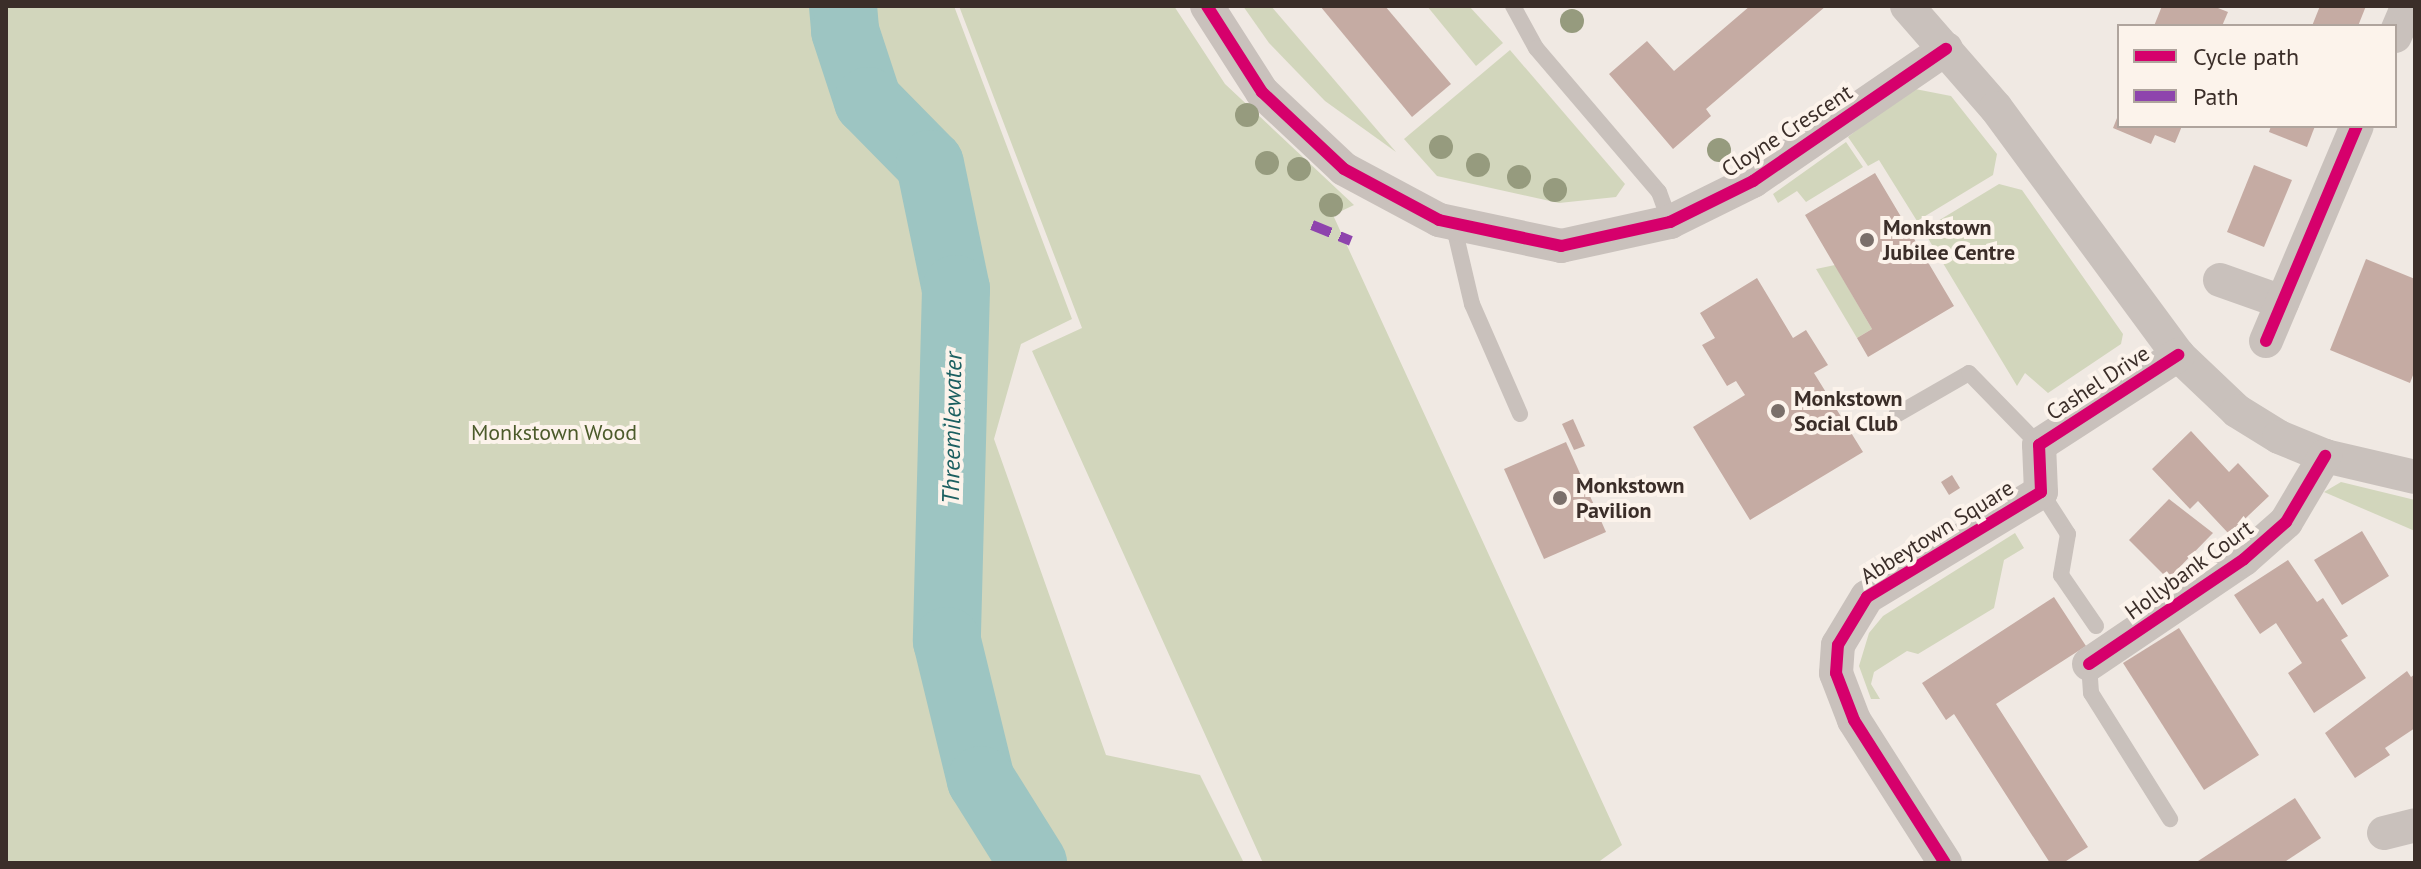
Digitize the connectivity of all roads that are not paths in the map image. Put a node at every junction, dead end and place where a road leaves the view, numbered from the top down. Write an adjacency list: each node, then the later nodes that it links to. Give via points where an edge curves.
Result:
1 (1207, 6): 9 (street, Cloyne Crescent, via 1262,92 1344,169 1439,220)
2 (1513, 6): 8 (lane, via 1536,48 1659,192)
3 (1907, 6): 6 (street, Cashel Drive)
4 (2412, 6): 5 (street)
5 (2397, 32)
6 (1946, 49): 8 (street, Cloyne Crescent, via 1753,181); 13 (street, Cashel Drive, via 2006,121)
7 (2356, 128): 11 (street)
8 (1670, 222): 9 (street, Cloyne Crescent, via 1561,246)
9 (1460, 224): 14 (lane, via 1456,236 1472,304)
10 (2220, 280): 11 (street)
11 (2282, 302): 12 (street)
12 (2266, 341)
13 (2178, 355): 16 (street, Cashel Drive); 17 (street, Cashel Drive, via 2237,411 2279,437)
14 (1520, 414)
15 (1896, 415): 16 (lane, via 1969,373)
16 (2039, 445): 19 (street, Cashel Drive)
17 (2325, 456): 18 (street, Cashel Drive); 21 (street, Hollybank Court, via 2286,522 2244,559)
18 (2415, 477)
19 (2041, 492): 20 (lane, via 2068,534 2061,575); 23 (street, Abbeytown Square, via 1867,597 1838,645 1836,673 1854,720)
20 (2096, 626)
21 (2089, 664): 22 (lane, via 2091,693)
22 (2170, 819)
23 (1945, 863)

